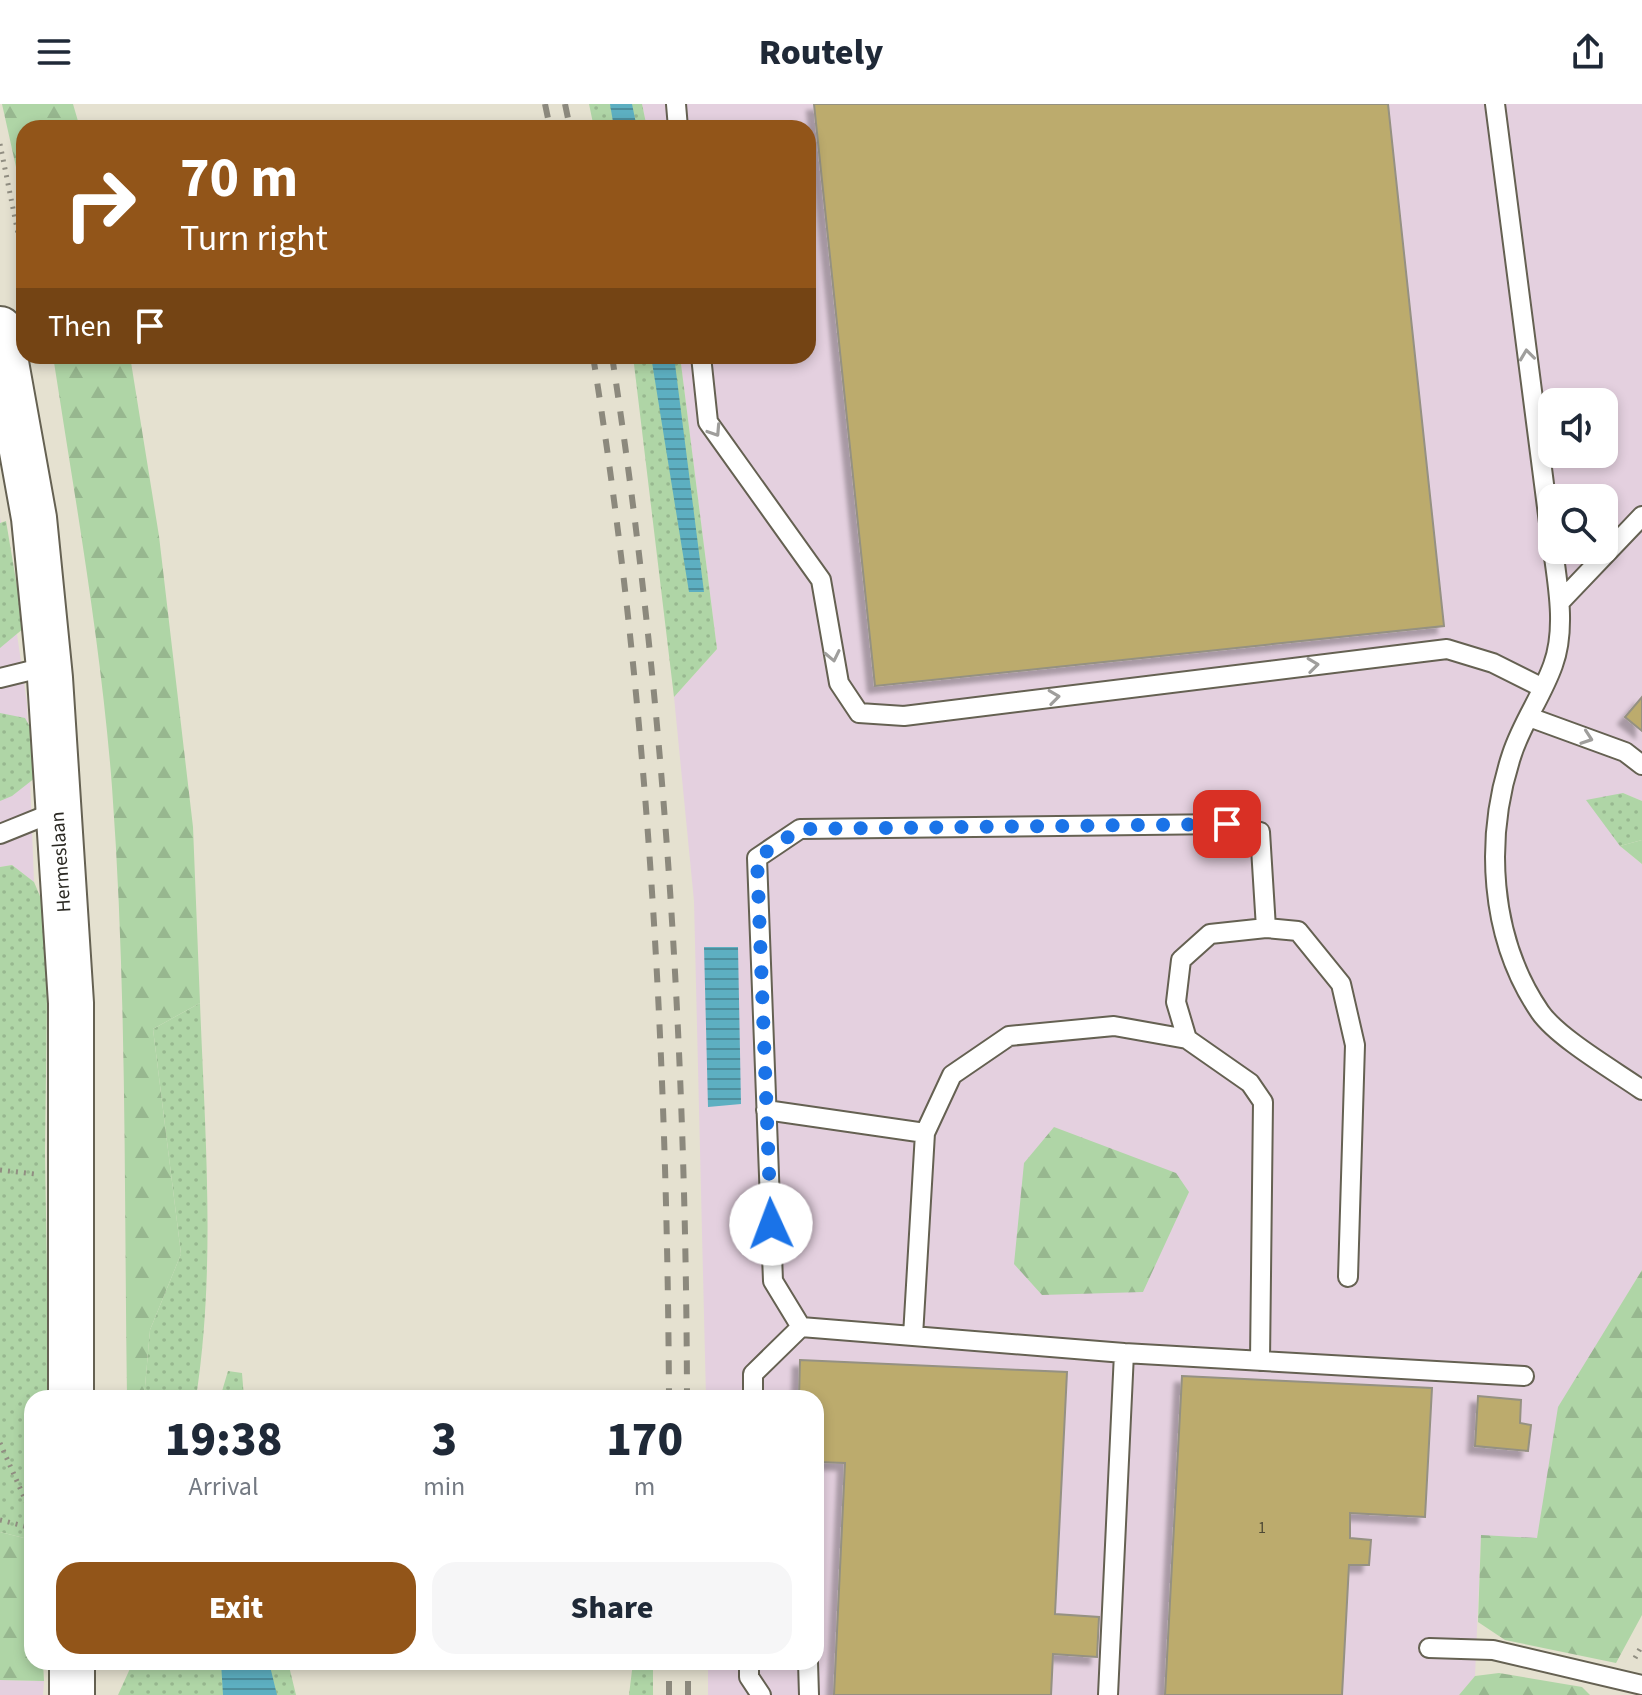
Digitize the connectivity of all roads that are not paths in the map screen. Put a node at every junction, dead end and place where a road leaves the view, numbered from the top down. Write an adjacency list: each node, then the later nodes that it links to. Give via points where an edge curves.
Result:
1 (1495, 104): 4 (lane, one-way to 1)
2 (0, 329): 8 (street, Hermeslaan, via 34,518)
3 (702, 364): 10 (lane, one-way to 10, via 708,422 821,580 839,683 859,713 904,716 1447,649 1493,663)
4 (1543, 484)
5 (1642, 516): 7 (lane)
6 (1554, 564): 7 (lane)
7 (1560, 602): 10 (lane, via 1554,662)
8 (49, 666): 9 (lane); 13 (street, Hermeslaan)
9 (0, 678)
10 (1543, 688): 11 (lane)
11 (1529, 717): 12 (lane, one-way to 12, via 1625,752); 17 (lane, via 1512,753 1495,823 1496,889 1510,954 1541,1014)
12 (1642, 765)
13 (58, 811): 14 (lane); 26 (street, Hermeslaan, via 71,1003)
14 (0, 834)
15 (1266, 928): 16 (lane, via 1210,934 1181,960 1176,1002); 18 (lane, via 1260,832 1227,824 800,829 757,858); 20 (lane, via 1298,931 1341,984 1352,1030)
16 (1187, 1039): 19 (lane, via 1114,1026 1009,1036 952,1075); 24 (lane, via 1250,1083 1263,1102)
17 (1642, 1090)
18 (766, 1110): 19 (lane); 21 (lane, via 773,1281)
19 (925, 1133): 22 (lane)
20 (1348, 1277)
21 (801, 1327): 22 (lane); 27 (lane, via 753,1374)
22 (913, 1336): 23 (lane)
23 (1124, 1353): 24 (lane); 36 (lane)
24 (1260, 1361): 25 (lane)
25 (1524, 1376)
26 (71, 1390)
27 (753, 1390)
28 (1429, 1648): 32 (lane, via 1493,1650)
29 (72, 1670): 33 (street)
30 (749, 1670): 34 (lane)
31 (808, 1670): 35 (lane)
32 (1642, 1685)
33 (72, 1695)
34 (761, 1695)
35 (809, 1695)
36 (1108, 1695)

